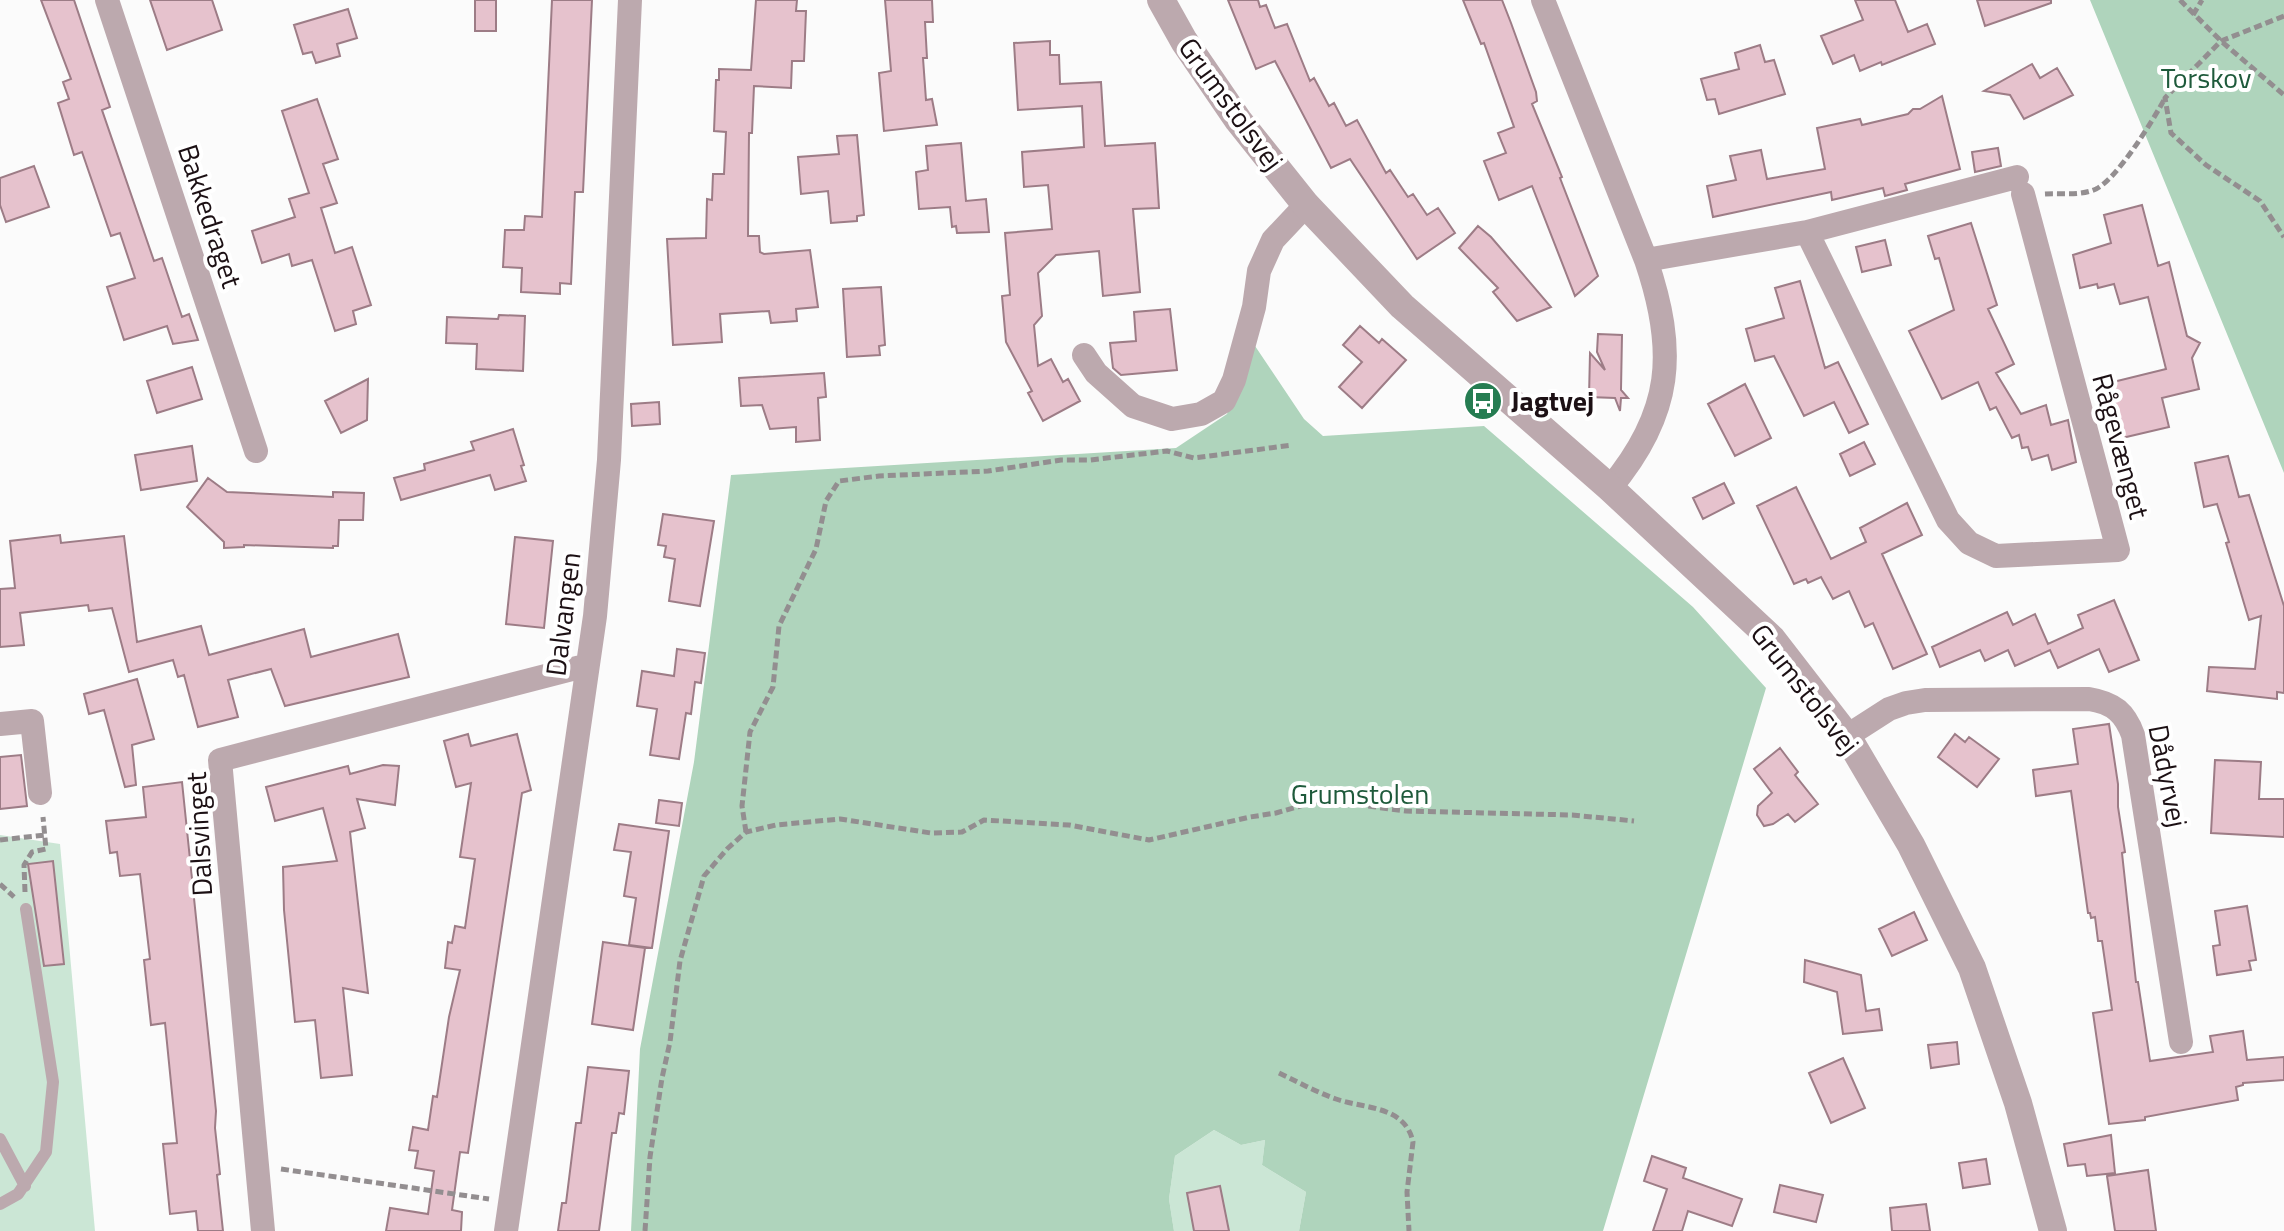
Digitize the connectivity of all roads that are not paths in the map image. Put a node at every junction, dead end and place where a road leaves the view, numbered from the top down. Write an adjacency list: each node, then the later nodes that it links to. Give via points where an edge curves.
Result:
1 (107, 0): 9 (street, Bakkedraget)
2 (630, 0): 11 (street, Dalvangen, via 609,460)
3 (1161, 0): 5 (street, Grumstolsvej, via 1238,120)
4 (1543, 0): 7 (street)
5 (1306, 205): 8 (street, via 1273,240 1259,271 1254,307 1224,401 1201,414 1172,419 1133,406); 10 (street, Grumstolsvej, via 1402,306)
6 (1807, 232): 6 (street, Rågevænget, via 1958,532 1996,556 2118,550 2020,185); 7 (street)
7 (1646, 260): 10 (street, via 1664,327 1662,387 1644,441)
8 (1084, 355)
9 (256, 451)
10 (1610, 488): 13 (street, Grumstolsvej, via 1772,639)
11 (588, 665): 20 (street, Dalsvinget, via 220,760); 21 (street, Dalvangen)
12 (0, 724): 14 (street, via 32,721)
13 (1847, 736): 16 (street, Dådyrvej, via 1889,709 1925,700 2089,699 2117,708 2133,735); 22 (street, Grumstolsvej, via 1911,845 1972,968 2018,1103)
14 (40, 793)
15 (26, 909): 18 (lane, via 53,1082 46,1152)
16 (2181, 1042)
17 (0, 1139): 18 (lane)
18 (25, 1186): 19 (lane)
19 (0, 1204)
20 (263, 1231)
21 (506, 1231)
22 (2053, 1231)

